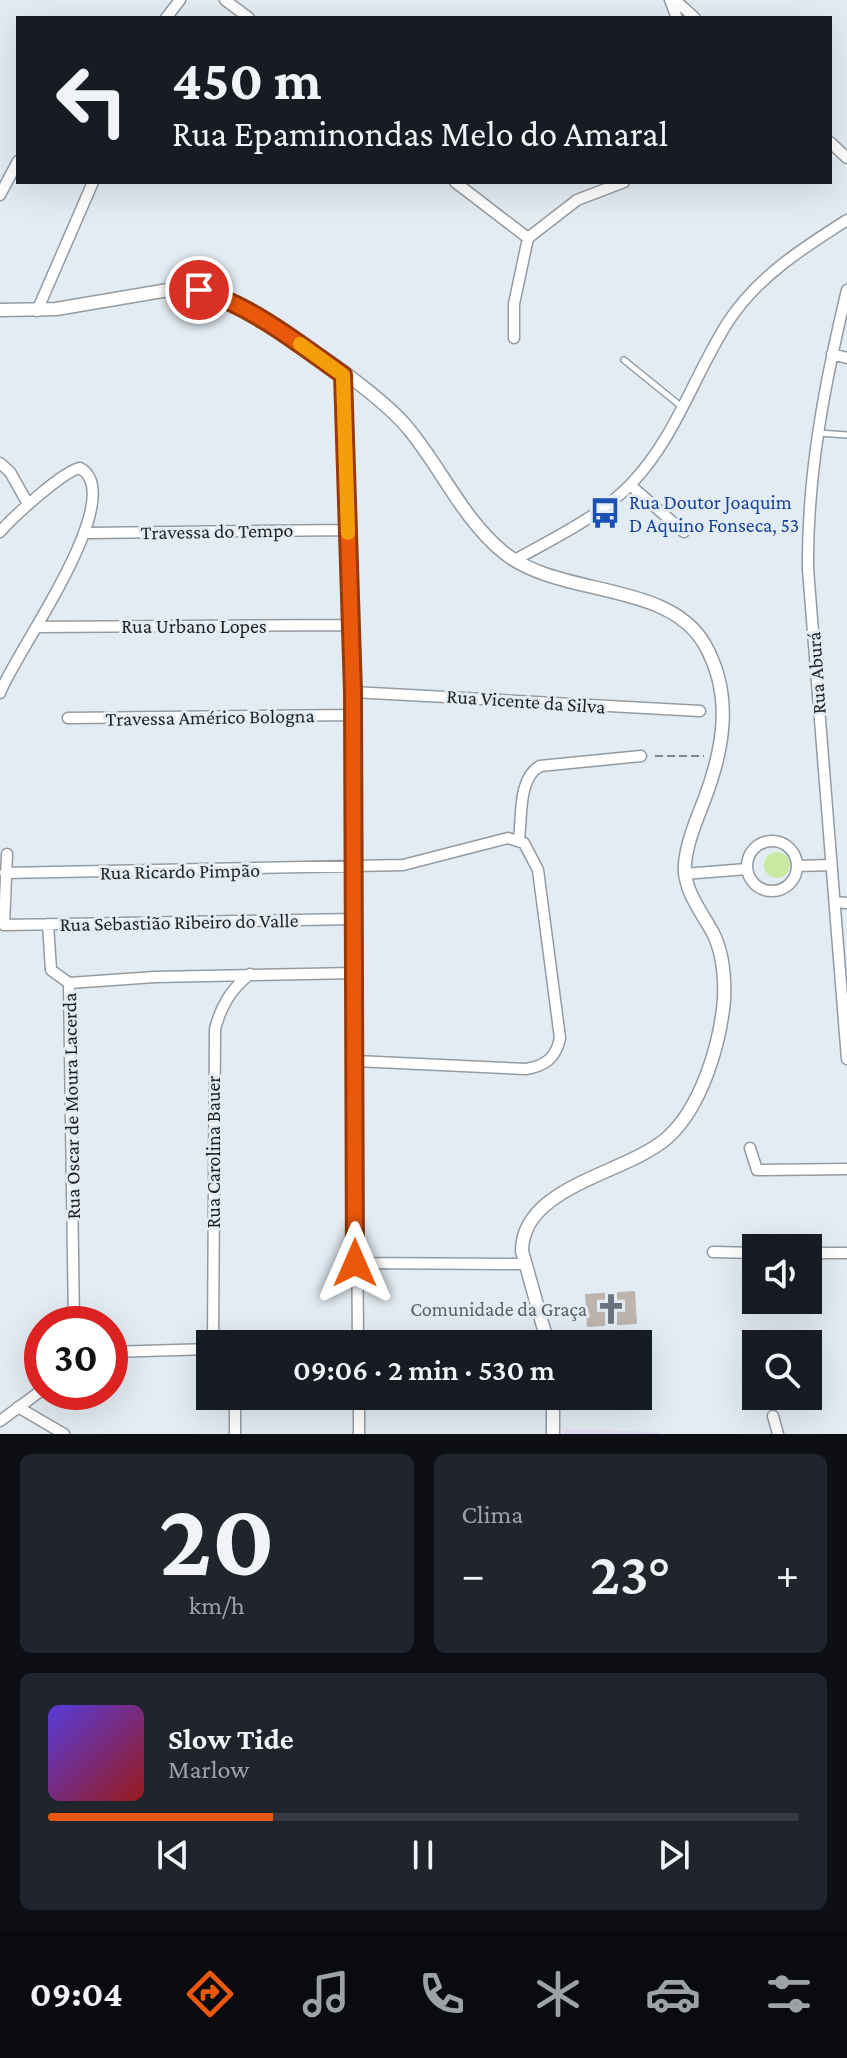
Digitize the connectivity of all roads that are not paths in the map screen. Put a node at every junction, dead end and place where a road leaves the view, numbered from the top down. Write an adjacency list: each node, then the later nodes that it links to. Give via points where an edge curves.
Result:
1 (180, 0): 4 (street)
2 (225, 0): 5 (street)
3 (672, 0): 6 (street)
4 (168, 16)
5 (246, 16)
6 (692, 16)
7 (832, 144): 8 (street)
8 (847, 158)
9 (16, 165): 13 (street)
10 (92, 184): 18 (street)
11 (458, 184): 15 (street)
12 (619, 184): 15 (street, via 577,200)
13 (0, 195)
14 (847, 220): 24 (street, via 781,265 742,302)
15 (528, 238): 19 (street, via 514,304)
16 (847, 290): 20 (street, Rua Aburá)
17 (0, 310): 18 (street)
18 (37, 311): 23 (street, via 149,291 199,290 275,326)
19 (514, 338)
20 (832, 354): 21 (street); 25 (street, Rua Aburá)
21 (847, 358)
22 (624, 360): 24 (lane)
23 (343, 375): 31 (street); 34 (street, via 404,423 465,511)
24 (683, 408): 28 (street)
25 (819, 433): 26 (lane); 45 (street, Rua Aburá, via 808,518 808,569)
26 (847, 435)
27 (0, 463): 29 (street)
28 (630, 485): 32 (street); 34 (street, via 590,517)
29 (28, 504): 30 (street); 33 (street, via 74,469 86,471 93,480)
30 (1, 530)
31 (348, 530): 33 (street, Travessa do Tempo); 35 (street)
32 (684, 532)
33 (87, 533): 36 (street)
34 (515, 560): 50 (street, via 563,581 648,603 684,621 704,644 725,714)
35 (351, 625): 36 (street, Rua Urbano Lopes); 37 (street)
36 (36, 627): 38 (street)
37 (353, 692): 39 (street, Rua Vicente da Silva); 40 (street)
38 (0, 693)
39 (700, 711)
40 (352, 715): 41 (street, Travessa Américo Bologna); 47 (street)
41 (68, 718)
42 (641, 756): 43 (street, via 533,770 526,781)
43 (519, 839): 47 (street, Rua Ricardo Pimpão, via 488,842 415,863); 61 (street, via 538,870 560,1038 552,1058 526,1069)
44 (7, 854): 49 (street)
45 (831, 865): 46 (street); 51 (street, Rua Aburá)
46 (797, 866): 48 (street, via 793,880 773,891 753,882); 48 (street, via 788,846 767,841 750,854)
47 (354, 867): 49 (street, Rua Ricardo Pimpão); 53 (street)
48 (747, 869): 50 (street)
49 (5, 873): 55 (street)
50 (684, 874): 69 (street, via 713,934 723,970 719,1030 703,1081 665,1140 561,1195 531,1217 522,1240)
51 (835, 902): 52 (street); 59 (street, Rua Aburá)
52 (847, 903)
53 (354, 919): 54 (street, Rua Sebastião Ribeiro do Valle); 56 (street)
54 (48, 924): 55 (street, Rua Sebastião Ribeiro do Valle); 58 (street, via 51,970)
55 (2, 926)
56 (355, 973): 57 (street, Rua Oscar de Moura Lacerda); 61 (street)
57 (251, 974): 58 (street, Rua Oscar de Moura Lacerda); 71 (street, Rua Carolina Bauer, via 235,986 215,1029)
58 (69, 983): 70 (street, Rua Oscar de Moura Lacerda)
59 (845, 1006): 60 (street, Rua Aburá)
60 (847, 1059)
61 (356, 1061): 68 (street)
62 (750, 1148): 63 (street, via 757,1170)
63 (847, 1169)
64 (713, 1252): 65 (street)
65 (742, 1253)
66 (822, 1253): 67 (street)
67 (847, 1253)
68 (355, 1263): 69 (street); 72 (street)
69 (524, 1264): 73 (street)
70 (74, 1306)
71 (211, 1330)
72 (357, 1330)
73 (545, 1330)
74 (196, 1347): 75 (street)
75 (128, 1351)
76 (24, 1403): 77 (street)
77 (18, 1407): 82 (street); 83 (street)
78 (235, 1410): 84 (street)
79 (359, 1410): 85 (street)
80 (553, 1410): 86 (street)
81 (773, 1416): 87 (street)
82 (0, 1421)
83 (64, 1434)
84 (235, 1434)
85 (359, 1434)
86 (553, 1434)
87 (778, 1434)

